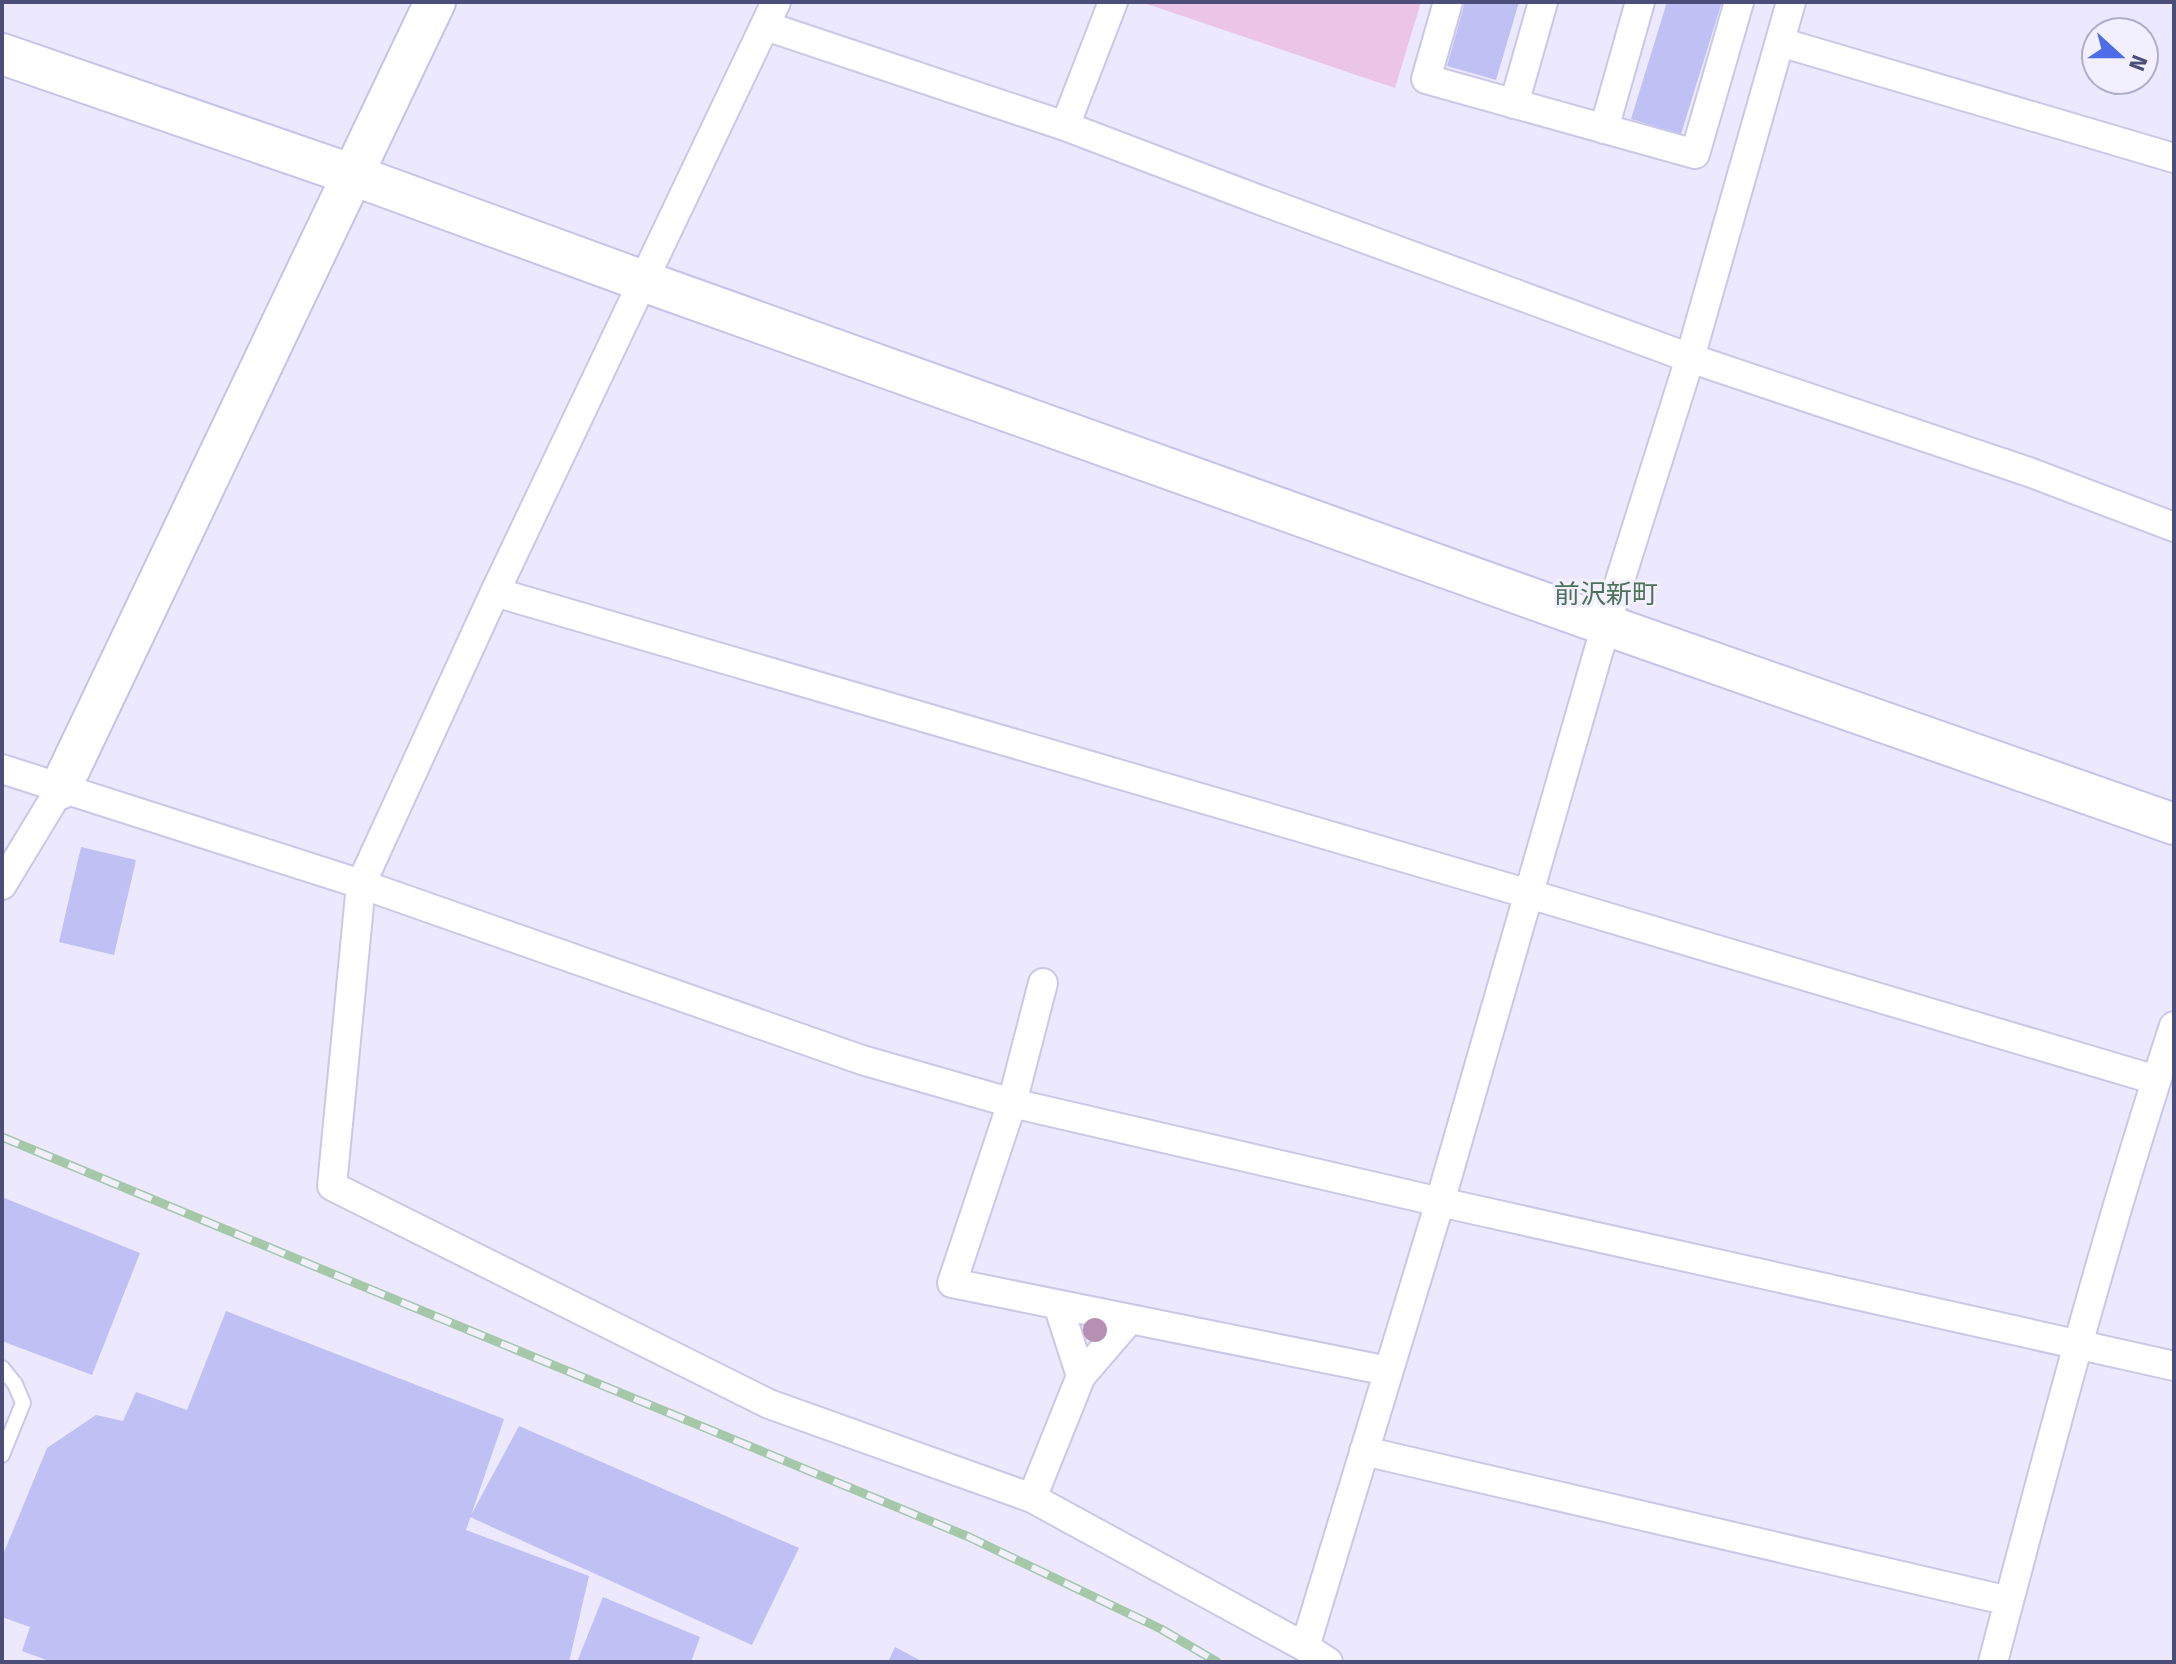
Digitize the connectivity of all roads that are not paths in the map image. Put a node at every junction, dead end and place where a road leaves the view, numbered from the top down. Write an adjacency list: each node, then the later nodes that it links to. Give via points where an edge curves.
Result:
1 (435, 2): 15 (street)
2 (1113, 2): 12 (street)
3 (1448, 2): 11 (street, via 1426,79)
4 (1543, 2): 11 (street)
5 (1640, 2): 13 (street)
6 (1739, 2): 13 (street, via 1695,154)
7 (1791, 2): 9 (street)
8 (771, 14): 12 (street); 16 (street)
9 (1780, 42): 14 (street); 17 (street)
10 (2, 54): 15 (street)
11 (1514, 104): 13 (street)
12 (1065, 126): 17 (street)
13 (1604, 129)
14 (2174, 158)
15 (353, 175): 16 (street); 22 (street)
16 (643, 281): 19 (street); 20 (street)
17 (1690, 358): 18 (street, via 2029,472); 20 (street)
18 (2174, 527)
19 (495, 592): 24 (street); 26 (street)
20 (1606, 625): 23 (street); 26 (street)
21 (2, 769): 22 (street)
22 (60, 789): 24 (street); 25 (street)
23 (2174, 824)
24 (361, 884): 30 (street, via 862,1060); 41 (street, via 332,1186 769,1404)
25 (2, 885)
26 (1529, 894): 29 (street); 31 (street)
27 (1043, 983): 30 (street)
28 (2174, 1026): 29 (street)
29 (2156, 1080): 34 (street)
30 (1012, 1103): 31 (street); 32 (street, via 952,1283)
31 (1440, 1202): 34 (street); 37 (street)
32 (1058, 1305): 33 (street); 38 (street)
33 (1130, 1319): 37 (street); 38 (street)
34 (2079, 1344): 35 (street); 42 (street)
35 (2174, 1366)
36 (2, 1368): 40 (lane, via 23,1403)
37 (1388, 1371): 39 (street)
38 (1081, 1376): 41 (street)
39 (1364, 1451): 42 (street); 43 (street)
40 (2, 1455)
41 (1032, 1498): 43 (street)
42 (2009, 1601): 44 (street)
43 (1316, 1654)
44 (1993, 1662)

